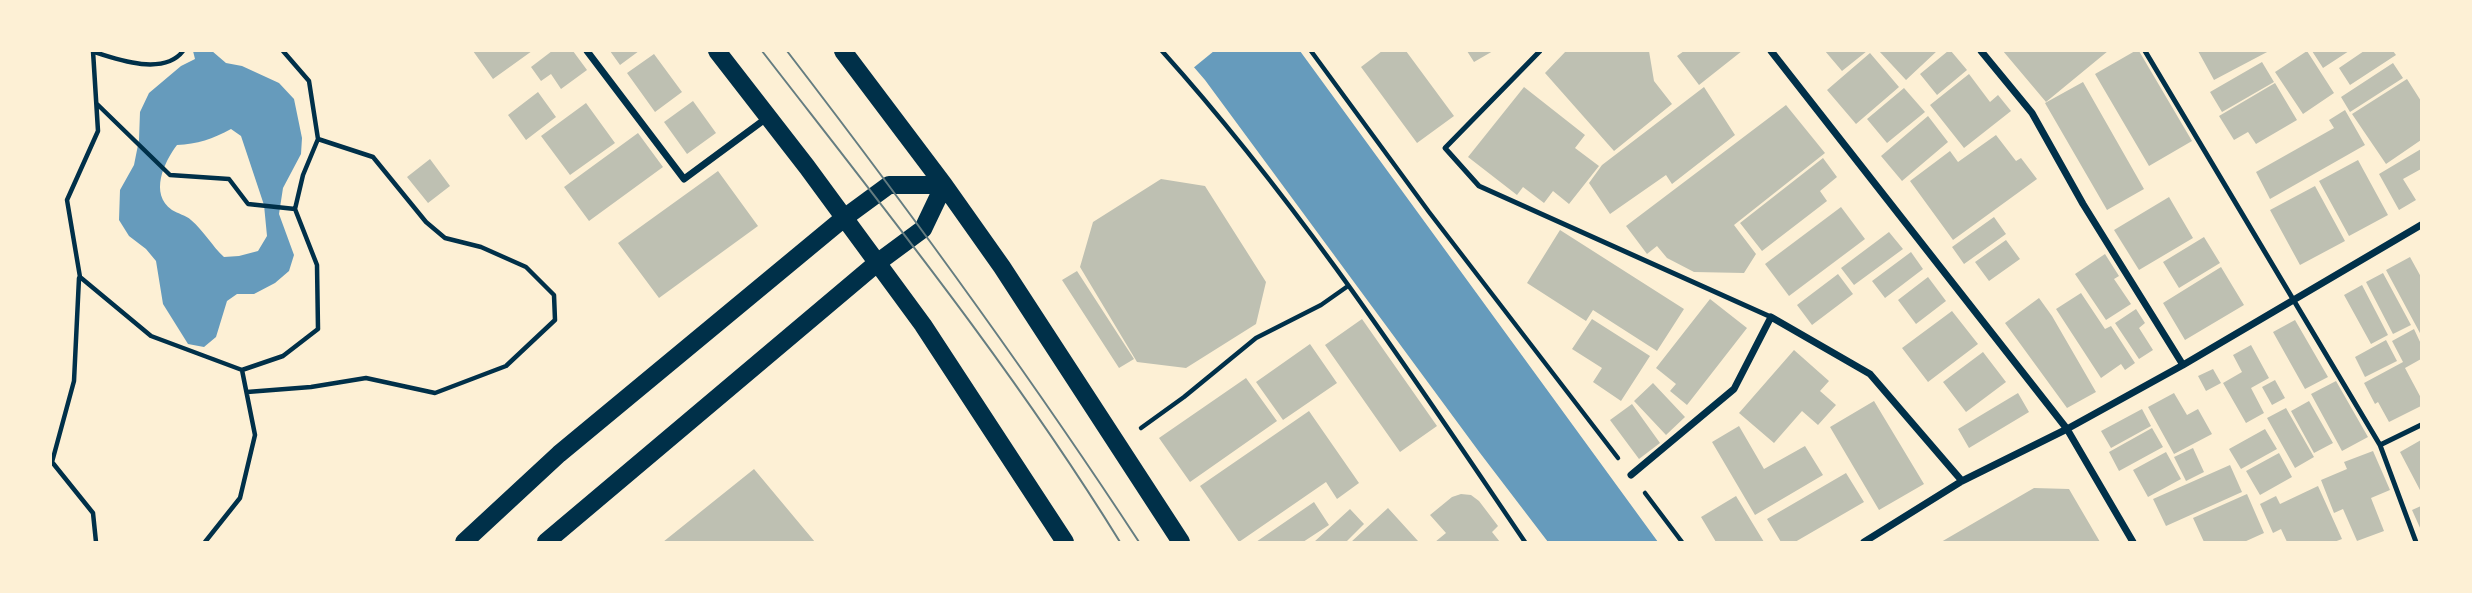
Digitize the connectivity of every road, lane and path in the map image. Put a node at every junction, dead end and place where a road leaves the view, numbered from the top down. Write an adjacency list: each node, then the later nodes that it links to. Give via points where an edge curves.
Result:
1 (93, 51): 2 (path, via 126,63 163,64); 13 (path)
2 (183, 51)
3 (283, 51): 15 (path, via 309,81)
4 (587, 51): 14 (street, via 684,179)
5 (718, 51): 14 (main road)
6 (843, 51): 16 (main road)
7 (1162, 51): 22 (path)
8 (1311, 51): 32 (path)
9 (1540, 51): 24 (lane, via 1445,148 1479,186)
10 (1771, 51): 30 (street)
11 (1981, 51): 25 (street, via 2032,113)
12 (2145, 51): 23 (lane)
13 (96, 103): 17 (path, via 170,175 229,179 248,204); 21 (path, via 98,131 67,200)
14 (768, 117): 18 (main road)
15 (318, 139): 17 (path); 27 (path, via 373,157 426,222 445,238 481,247 526,267 554,295 555,320 506,366 435,393 366,378)
16 (944, 186): 18 (main road, via 889,185); 20 (main road, via 923,229); 39 (main road)
17 (295, 209): 26 (path, via 317,265 318,329 284,356)
18 (844, 218): 20 (main road); 36 (main road, via 559,454)
19 (2421, 225): 23 (street)
20 (877, 263): 37 (main road); 38 (main road, via 923,325)
21 (79, 277): 26 (path, via 151,336); 34 (path, via 74,382 52,462 93,513)
22 (1348, 286): 29 (path, via 1256,338); 40 (path)
23 (2293, 300): 25 (street); 31 (lane)
24 (1772, 317): 32 (street, via 1734,389); 33 (street, via 1870,374)
25 (2183, 365): 30 (street)
26 (242, 370): 27 (path)
27 (247, 392): 35 (path, via 255,435 240,498)
28 (2421, 425): 31 (lane)
29 (1140, 428)
30 (2067, 429): 33 (street); 43 (street)
31 (2380, 445): 44 (lane)
32 (1632, 475): 41 (path)
33 (1962, 481): 42 (street)
34 (96, 542)
35 (205, 542)
36 (464, 542)
37 (546, 542)
38 (1065, 542)
39 (1181, 542)
40 (1525, 542)
41 (1682, 542)
42 (1864, 542)
43 (2133, 542)
44 (2416, 542)

